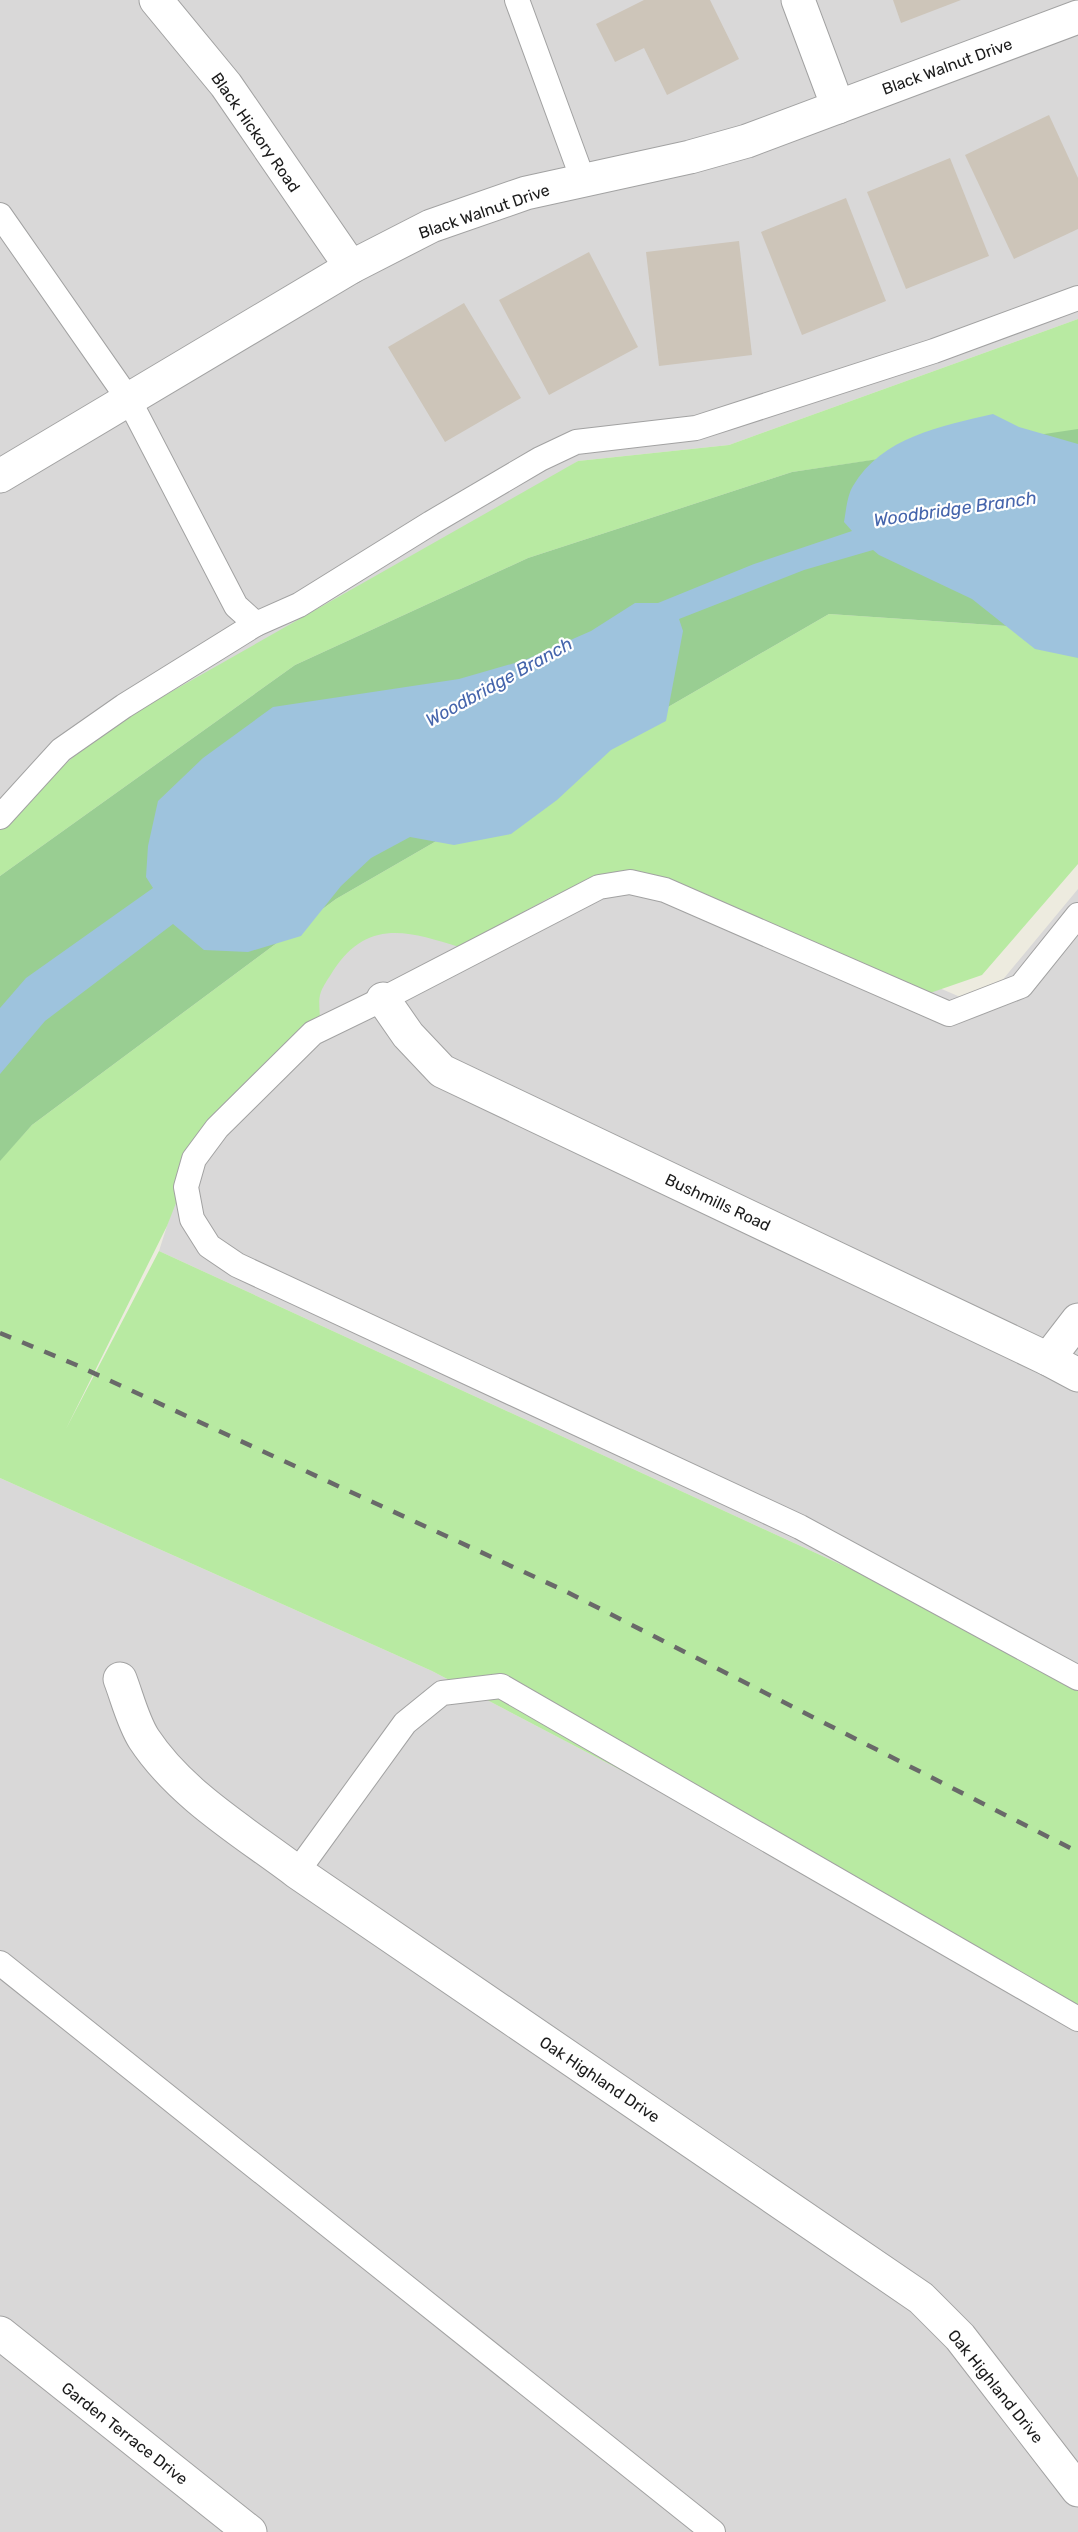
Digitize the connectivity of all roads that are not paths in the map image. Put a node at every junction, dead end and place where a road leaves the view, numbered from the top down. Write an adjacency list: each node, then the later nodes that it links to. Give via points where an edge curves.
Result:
1 (156, 0): 10 (street, Black Hickory Road, via 226,85)
2 (517, 0): 8 (lane)
3 (798, 0): 7 (street)
4 (1075, 0): 5 (lane)
5 (1078, 7)
6 (1078, 17): 7 (street, Black Walnut Drive)
7 (838, 107): 8 (street, Black Walnut Drive, via 747,141)
8 (584, 180): 10 (street, Black Walnut Drive, via 526,193 431,226)
9 (0, 215): 12 (lane)
10 (351, 267): 12 (street, Black Walnut Drive)
11 (1078, 298): 14 (lane, via 934,351 696,428 576,442 431,523 299,605)
12 (129, 400): 13 (street, Black Walnut Drive); 14 (lane, via 236,606)
13 (0, 476)
14 (256, 624): 15 (lane, via 61,750)
15 (0, 817)
16 (1078, 915): 17 (lane, via 1022,986 950,1014 665,890 630,882 598,887)
17 (383, 999): 19 (street, Bushmills Road, via 408,1035 442,1071); 21 (lane, via 313,1033 217,1128 194,1159 186,1187 192,1219 209,1246 237,1265 800,1527)
18 (1078, 1320): 19 (street)
19 (1048, 1359): 20 (street, Bushmills Road)
20 (1078, 1375)
21 (1078, 1677)
22 (120, 1679): 23 (street, Oak Highland Drive, via 143,1738 185,1787)
23 (297, 1872): 25 (lane, via 405,1723 442,1693 501,1686); 27 (street, Oak Highland Drive, via 921,2298 960,2337)
24 (0, 1963): 29 (lane)
25 (1078, 2019)
26 (0, 2333): 28 (street, Garden Terrace Drive)
27 (1078, 2490)
28 (250, 2532)
29 (713, 2532)

